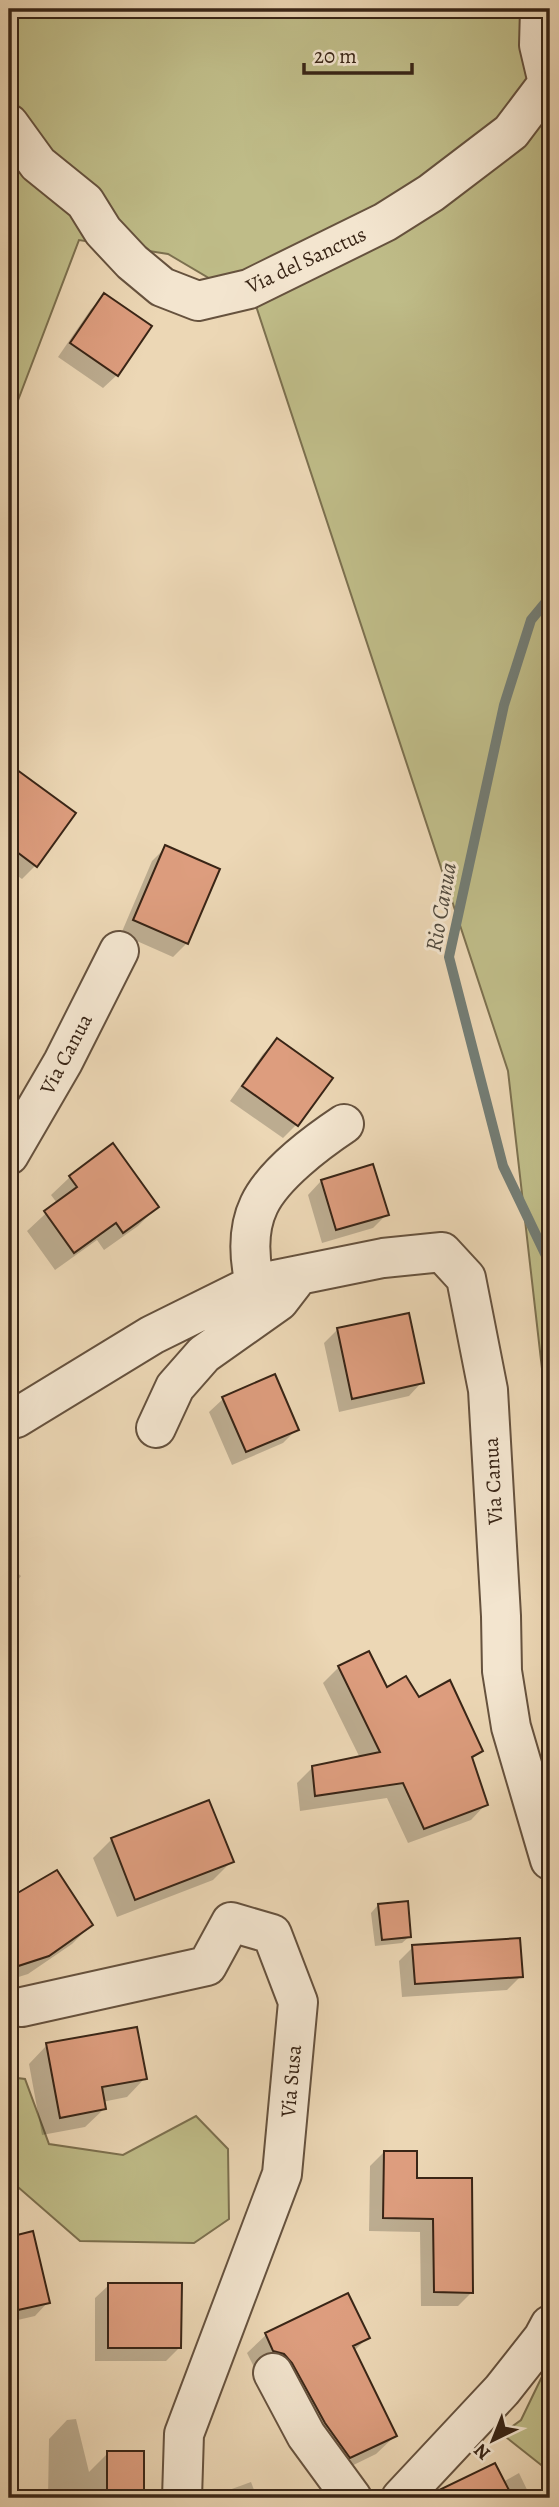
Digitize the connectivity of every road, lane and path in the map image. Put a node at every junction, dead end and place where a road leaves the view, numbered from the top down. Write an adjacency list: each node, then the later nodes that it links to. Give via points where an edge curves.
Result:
1 (540, 9): 2 (street, Via del Sanctus, via 539,45 548,83 511,132 385,222 249,289 198,301 162,287 132,262 103,232 85,202 38,163)
2 (9, 124)
3 (119, 951): 5 (street, Via Canua)
4 (344, 1124): 7 (street, via 301,1156 259,1204 251,1232)
5 (9, 1155)
6 (299, 1275): 7 (street, Via Canua); 9 (street, via 279,1301 204,1354 175,1387); 10 (street, Via Canua, via 442,1252 466,1278 488,1390 502,1671 511,1727)
7 (255, 1284): 8 (street, Via Canua, via 152,1335)
8 (9, 1420)
9 (156, 1428)
10 (550, 1860)
11 (22, 2007): 14 (street, Via Susa, via 207,1966 231,1922 272,1934 298,2002 282,2174 184,2434)
12 (550, 2325): 16 (street, via 502,2390)
13 (273, 2373): 15 (street, via 306,2435)
14 (182, 2498)
15 (352, 2498)
16 (401, 2498)

